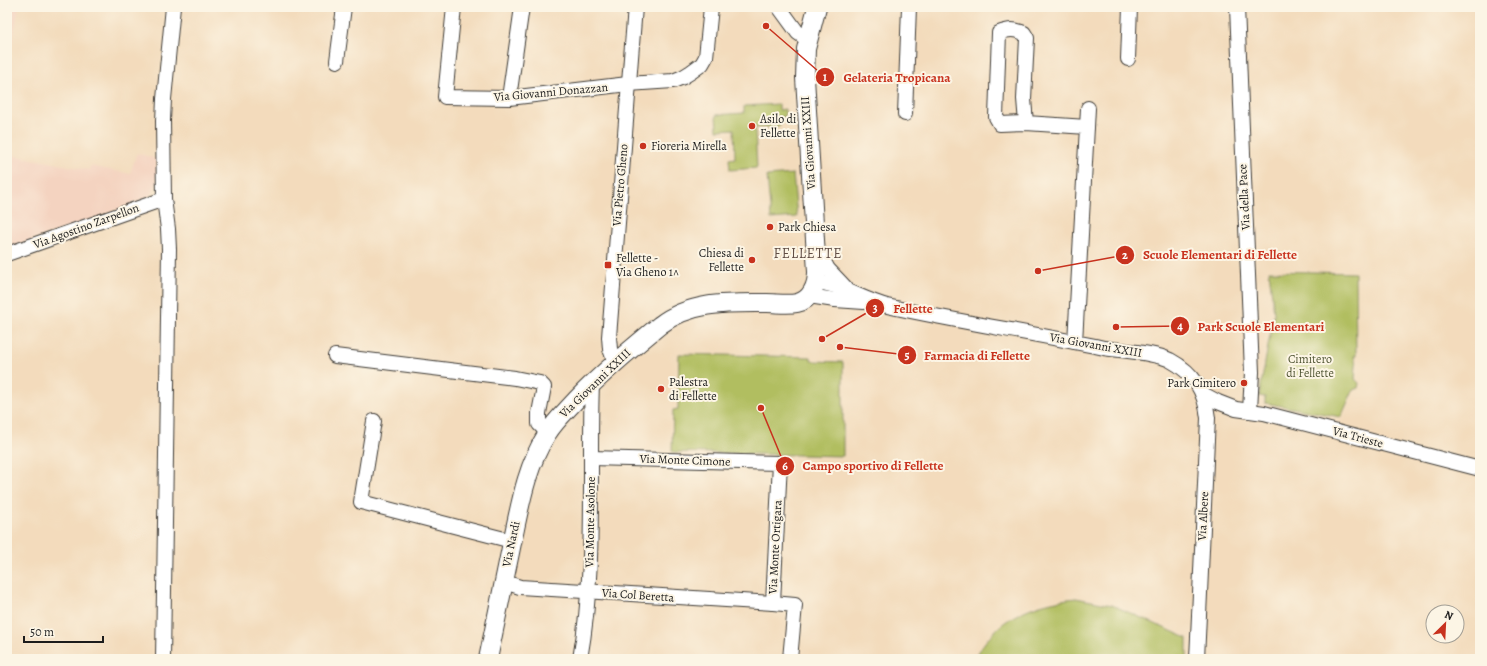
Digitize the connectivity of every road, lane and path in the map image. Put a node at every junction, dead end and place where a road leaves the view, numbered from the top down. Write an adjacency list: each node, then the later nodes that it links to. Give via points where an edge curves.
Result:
1 (173, 7): 21 (street, via 164,99)
2 (344, 7): 14 (street)
3 (454, 7): 16 (street, Via Giovanni Donazzan, via 445,98)
4 (522, 7): 16 (street)
5 (635, 7): 15 (street, Via Pietro Gheno)
6 (711, 7): 15 (street, Via Giovanni Donazzan, via 706,57 702,64 673,81)
7 (779, 7): 12 (street, via 798,33)
8 (817, 7): 12 (main road, Via Giovanni XXIII)
9 (909, 7): 18 (street)
10 (1130, 7): 13 (street)
11 (1237, 7): 33 (street, Via della Pace, via 1252,372)
12 (808, 40): 22 (main road, Via Giovanni XXIII, via 805,97)
13 (1128, 59)
14 (338, 61)
15 (628, 84): 16 (street, Via Giovanni Donazzan); 29 (street, Via Pietro Gheno, via 609,337)
16 (509, 98)
17 (1088, 108): 20 (street)
18 (905, 114)
19 (1026, 123): 19 (street, via 1026,38 1024,33 1008,29 999,33 996,117 1000,124); 20 (street)
20 (1087, 127): 27 (street)
21 (164, 199): 23 (street, Via Agostino Zarpellon); 44 (street, via 169,249)
22 (815, 246): 24 (main road, Via Giovanni XXIII); 25 (street, Via Giovanni XXIII, via 838,282)
23 (7, 254)
24 (812, 289): 25 (street, Via Giovanni XXIII, via 830,285); 26 (street, via 835,300); 29 (main road, Via Giovanni XXIII, via 797,303 718,303 690,309 666,320)
25 (854, 295): 26 (street, Via Giovanni XXIII)
26 (873, 303): 27 (street, Via Giovanni XXIII, via 955,321)
27 (1075, 342): 30 (street, Via Giovanni XXIII, via 1160,356 1178,365)
28 (335, 356): 36 (street, Via Giovanni XXIII, via 540,383 544,387 539,424)
29 (615, 363): 31 (main road, Via Giovanni XXIII)
30 (1192, 377): 32 (street, Via Albere)
31 (592, 384): 36 (main road, Via Giovanni XXIII, via 556,421); 37 (street, Via Monte Asolone)
32 (1203, 394): 33 (street, Via Trieste); 34 (street, Via Albere)
33 (1243, 410): 34 (street, Via Trieste, via 1220,412); 39 (street, Via Trieste, via 1264,413)
34 (1208, 418): 48 (street, Via Albere)
35 (374, 421): 40 (street, via 361,502)
36 (548, 433): 40 (main road, Via Nardi, via 526,480)
37 (591, 458): 38 (street, Via Monte Cimone); 42 (street, Via Monte Asolone, via 592,526)
38 (780, 463): 43 (street, Via Monte Ortigara)
39 (1480, 469)
40 (512, 541): 41 (main road, Via Nardi)
41 (504, 582): 42 (street, Via Col Beretta, via 520,587); 45 (main road, Via Nardi)
42 (589, 592): 43 (street, Via Col Beretta); 46 (street, Via Monte Asolone)
43 (773, 602): 47 (street, Via Monte Ortigara, via 795,605)
44 (163, 659)
45 (488, 659)
46 (580, 659)
47 (790, 659)
48 (1197, 659)

